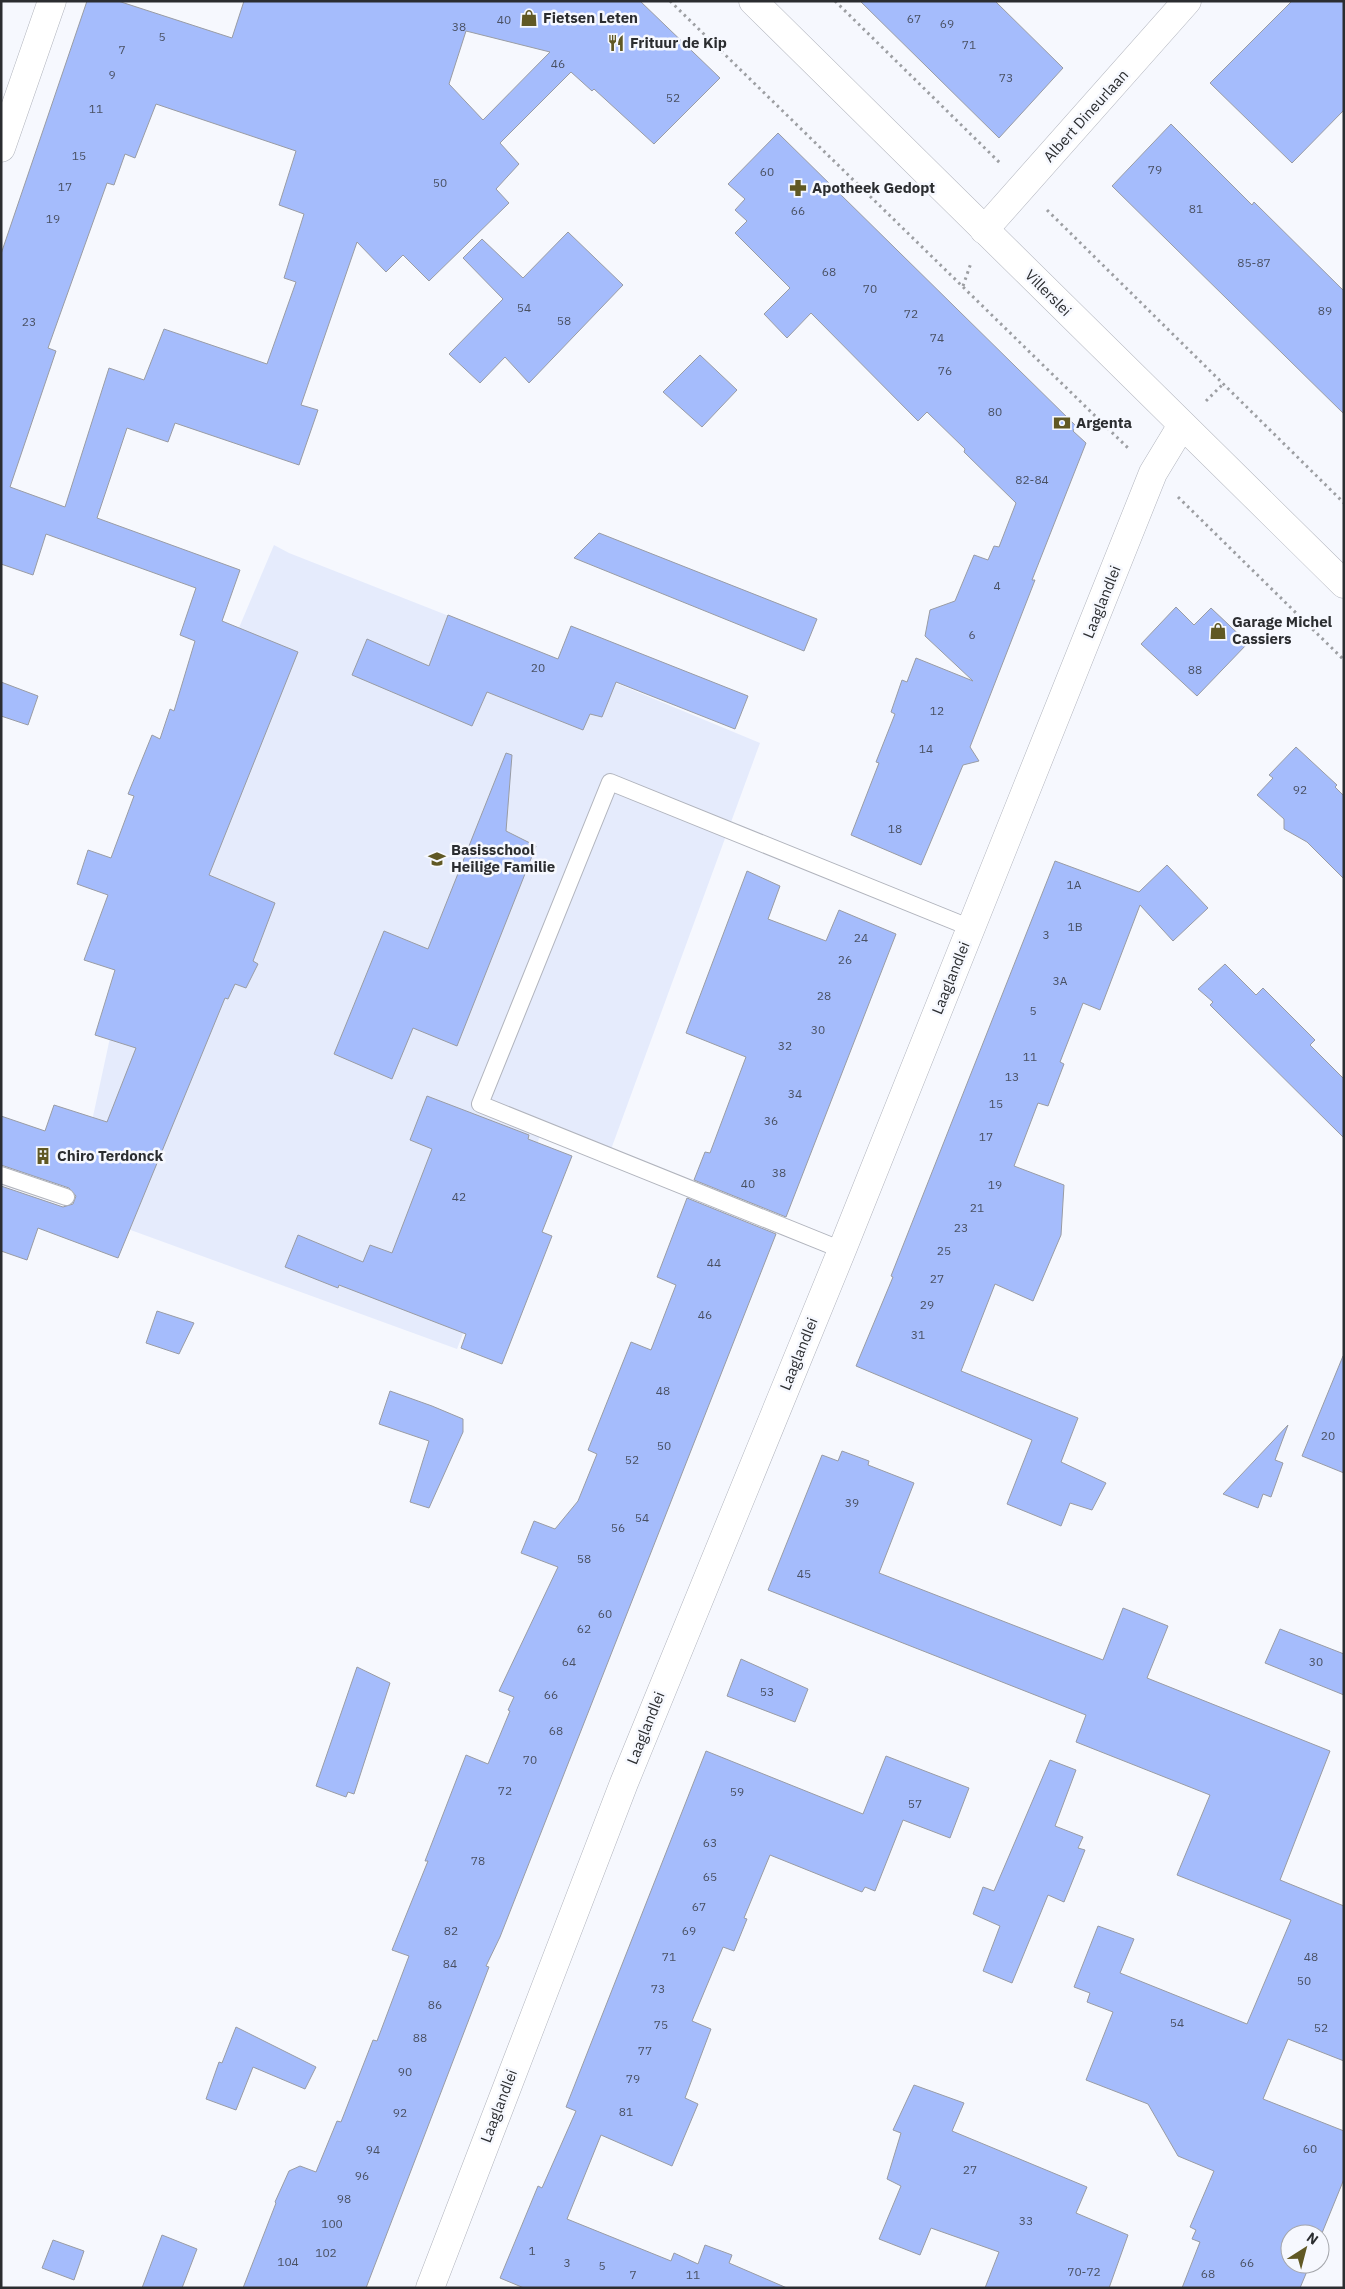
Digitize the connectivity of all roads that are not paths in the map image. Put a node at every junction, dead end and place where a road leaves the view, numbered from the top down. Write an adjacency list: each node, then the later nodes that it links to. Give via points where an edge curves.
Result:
1 (52, 1): 4 (street)
2 (753, 1): 5 (street, Villerslei)
3 (1187, 1): 5 (street, Albert Dineurlaan)
4 (1, 148)
5 (984, 230): 6 (street, Villerslei)
6 (1182, 425): 7 (street, Villerslei); 8 (street, Laaglandlei, via 1153,473)
7 (1344, 584)
8 (971, 928): 11 (street, Laaglandlei); 11 (lane, via 610,782 480,1104)
9 (1, 1175): 10 (lane)
10 (66, 1197)
11 (842, 1250): 12 (street, Laaglandlei, via 627,1774)
12 (430, 2288)

